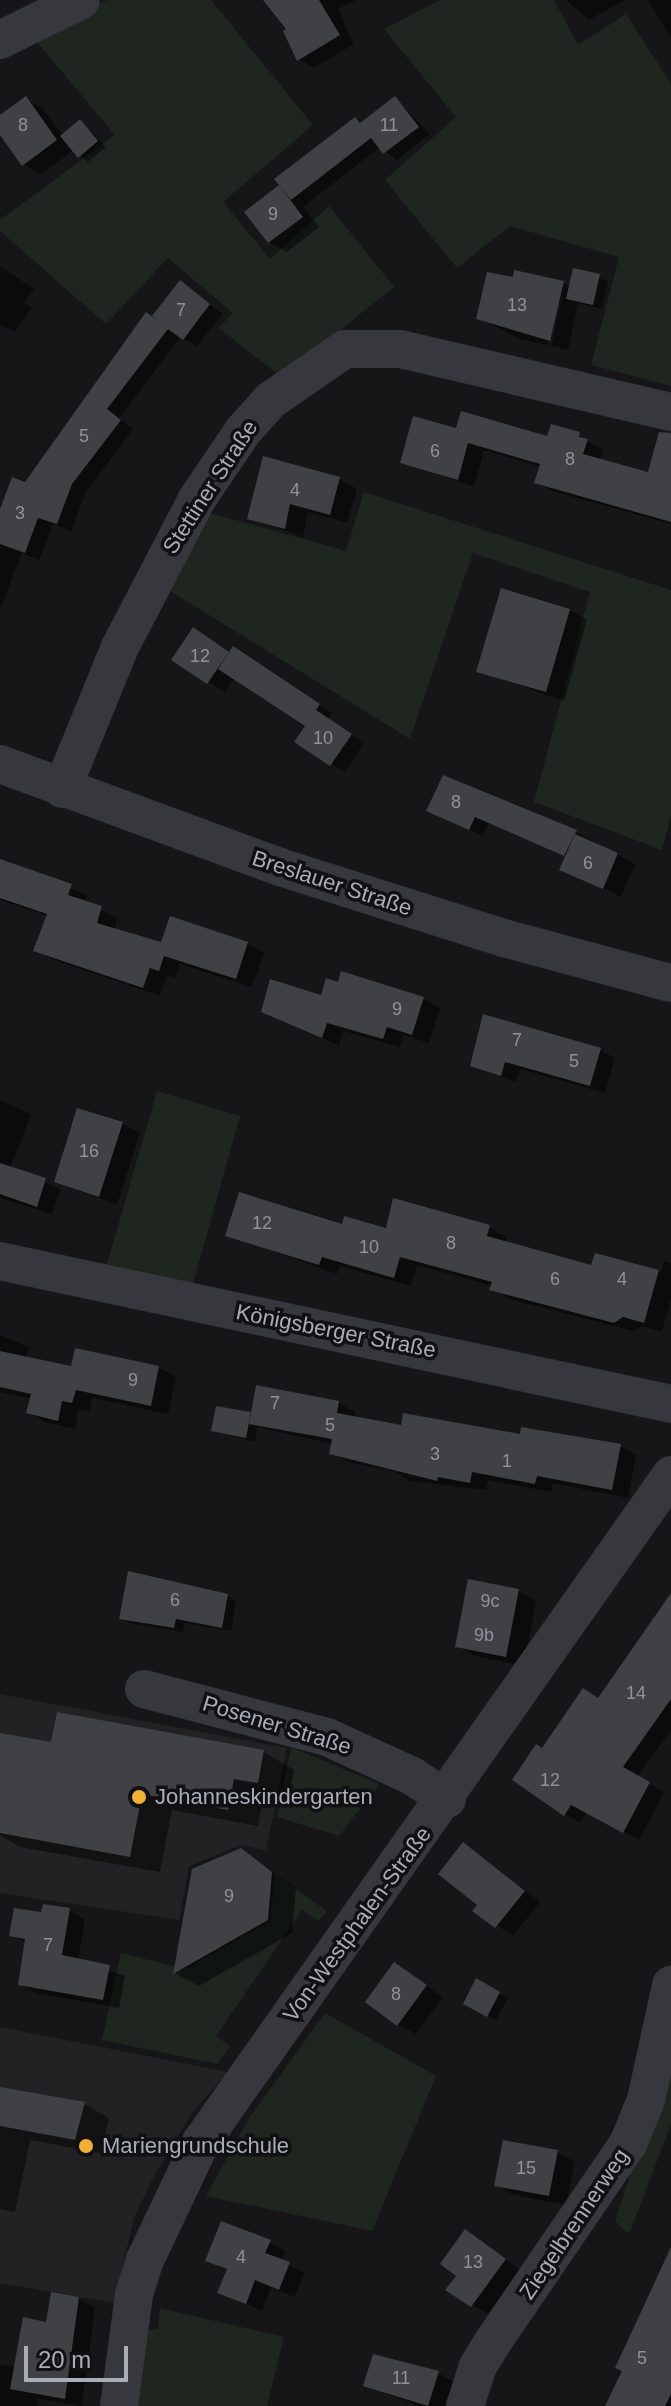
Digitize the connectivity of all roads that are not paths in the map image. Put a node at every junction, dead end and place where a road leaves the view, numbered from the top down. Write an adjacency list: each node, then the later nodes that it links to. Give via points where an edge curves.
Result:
1 (81, 0): 2 (street)
2 (41, 7): 3 (street)
3 (0, 40)
4 (671, 412): 6 (street, Stettiner Straße, via 400,349 345,349 271,400 197,499 120,647)
5 (0, 764): 6 (street, Breslauer Straße)
6 (62, 789): 7 (street, Breslauer Straße, via 310,877)
7 (671, 983)
8 (0, 1261): 9 (street, Königsberger Straße)
9 (671, 1404)
10 (671, 1475): 12 (street, Von-Westphalen-Straße)
11 (144, 1689): 12 (street, Posener Straße, via 327,1737 412,1776)
12 (447, 1799): 14 (street, Von-Westphalen-Straße, via 223,2108 180,2179 134,2295)
13 (671, 1985): 15 (street, Ziegelbrennerweg, via 646,2100 628,2144 492,2343 473,2376)
14 (119, 2406)
15 (465, 2406)

